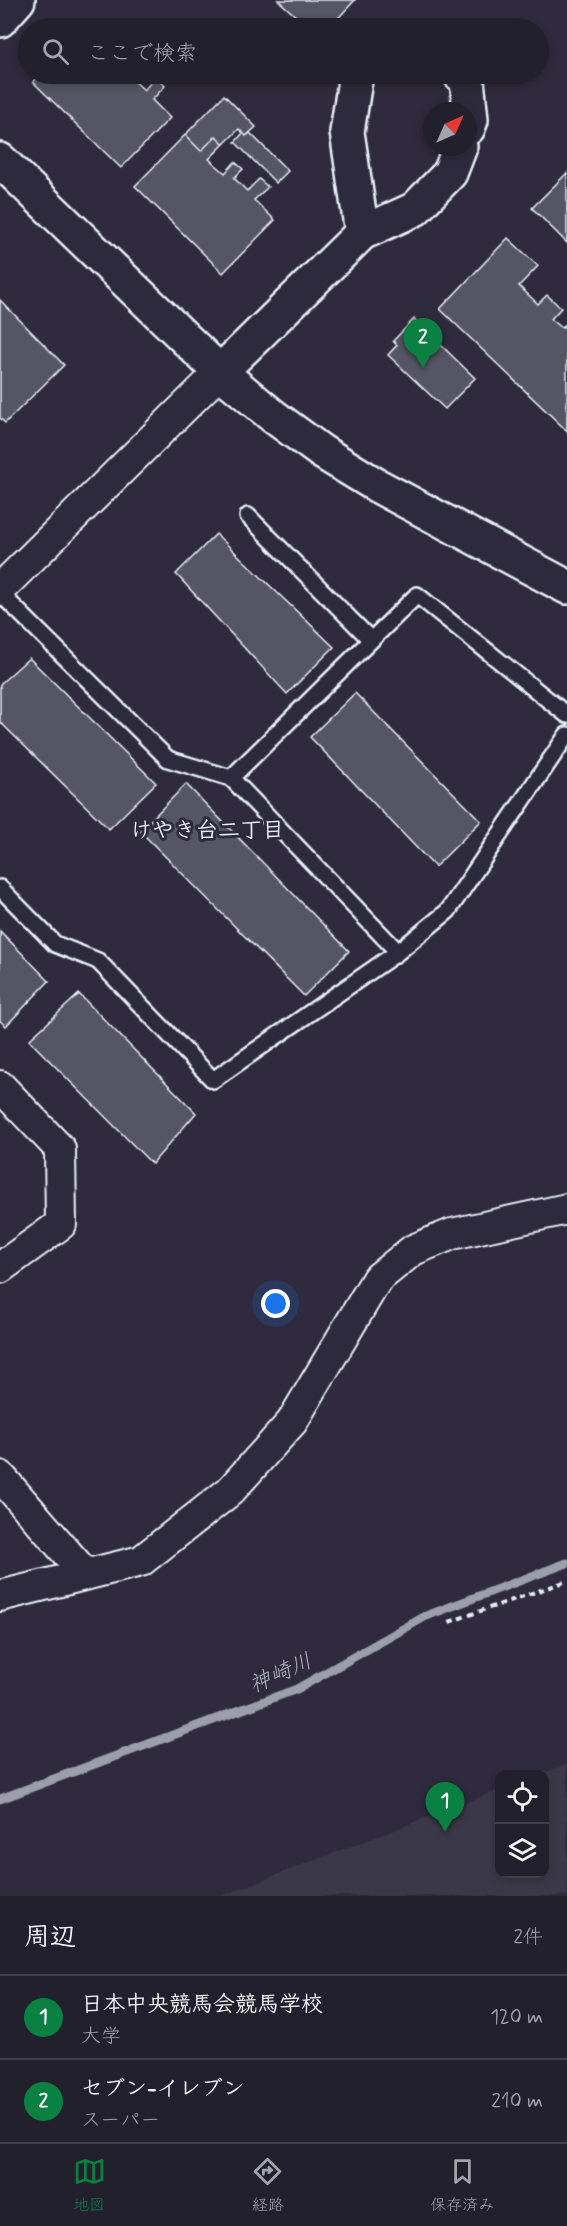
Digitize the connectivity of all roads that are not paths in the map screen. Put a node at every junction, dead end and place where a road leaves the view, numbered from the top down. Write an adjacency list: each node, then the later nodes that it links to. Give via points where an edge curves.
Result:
1 (18, 0): 2 (street)
2 (0, 20)
3 (355, 84): 8 (street, via 346,132)
4 (467, 84): 5 (street)
5 (469, 102)
6 (457, 156): 8 (street, via 450,173 415,209)
7 (0, 160): 9 (street)
8 (362, 232): 9 (street)
9 (220, 372): 11 (street, via 322,452); 12 (street)
10 (248, 516): 13 (lane)
11 (567, 587)
12 (0, 591): 16 (lane, via 168,759)
13 (371, 640): 14 (lane, via 417,595); 16 (lane)
14 (567, 715)
15 (567, 735): 18 (lane, via 448,911)
16 (231, 777): 18 (lane)
17 (0, 888): 18 (lane, via 56,944 98,961 213,1080)
18 (398, 952)
19 (0, 1086): 21 (street, via 60,1149 61,1224)
20 (567, 1209): 23 (street, via 452,1234 413,1250 377,1279 292,1422 230,1491 141,1561)
21 (0, 1268)
22 (0, 1476): 23 (street)
23 (86, 1575): 24 (street)
24 (0, 1596)

